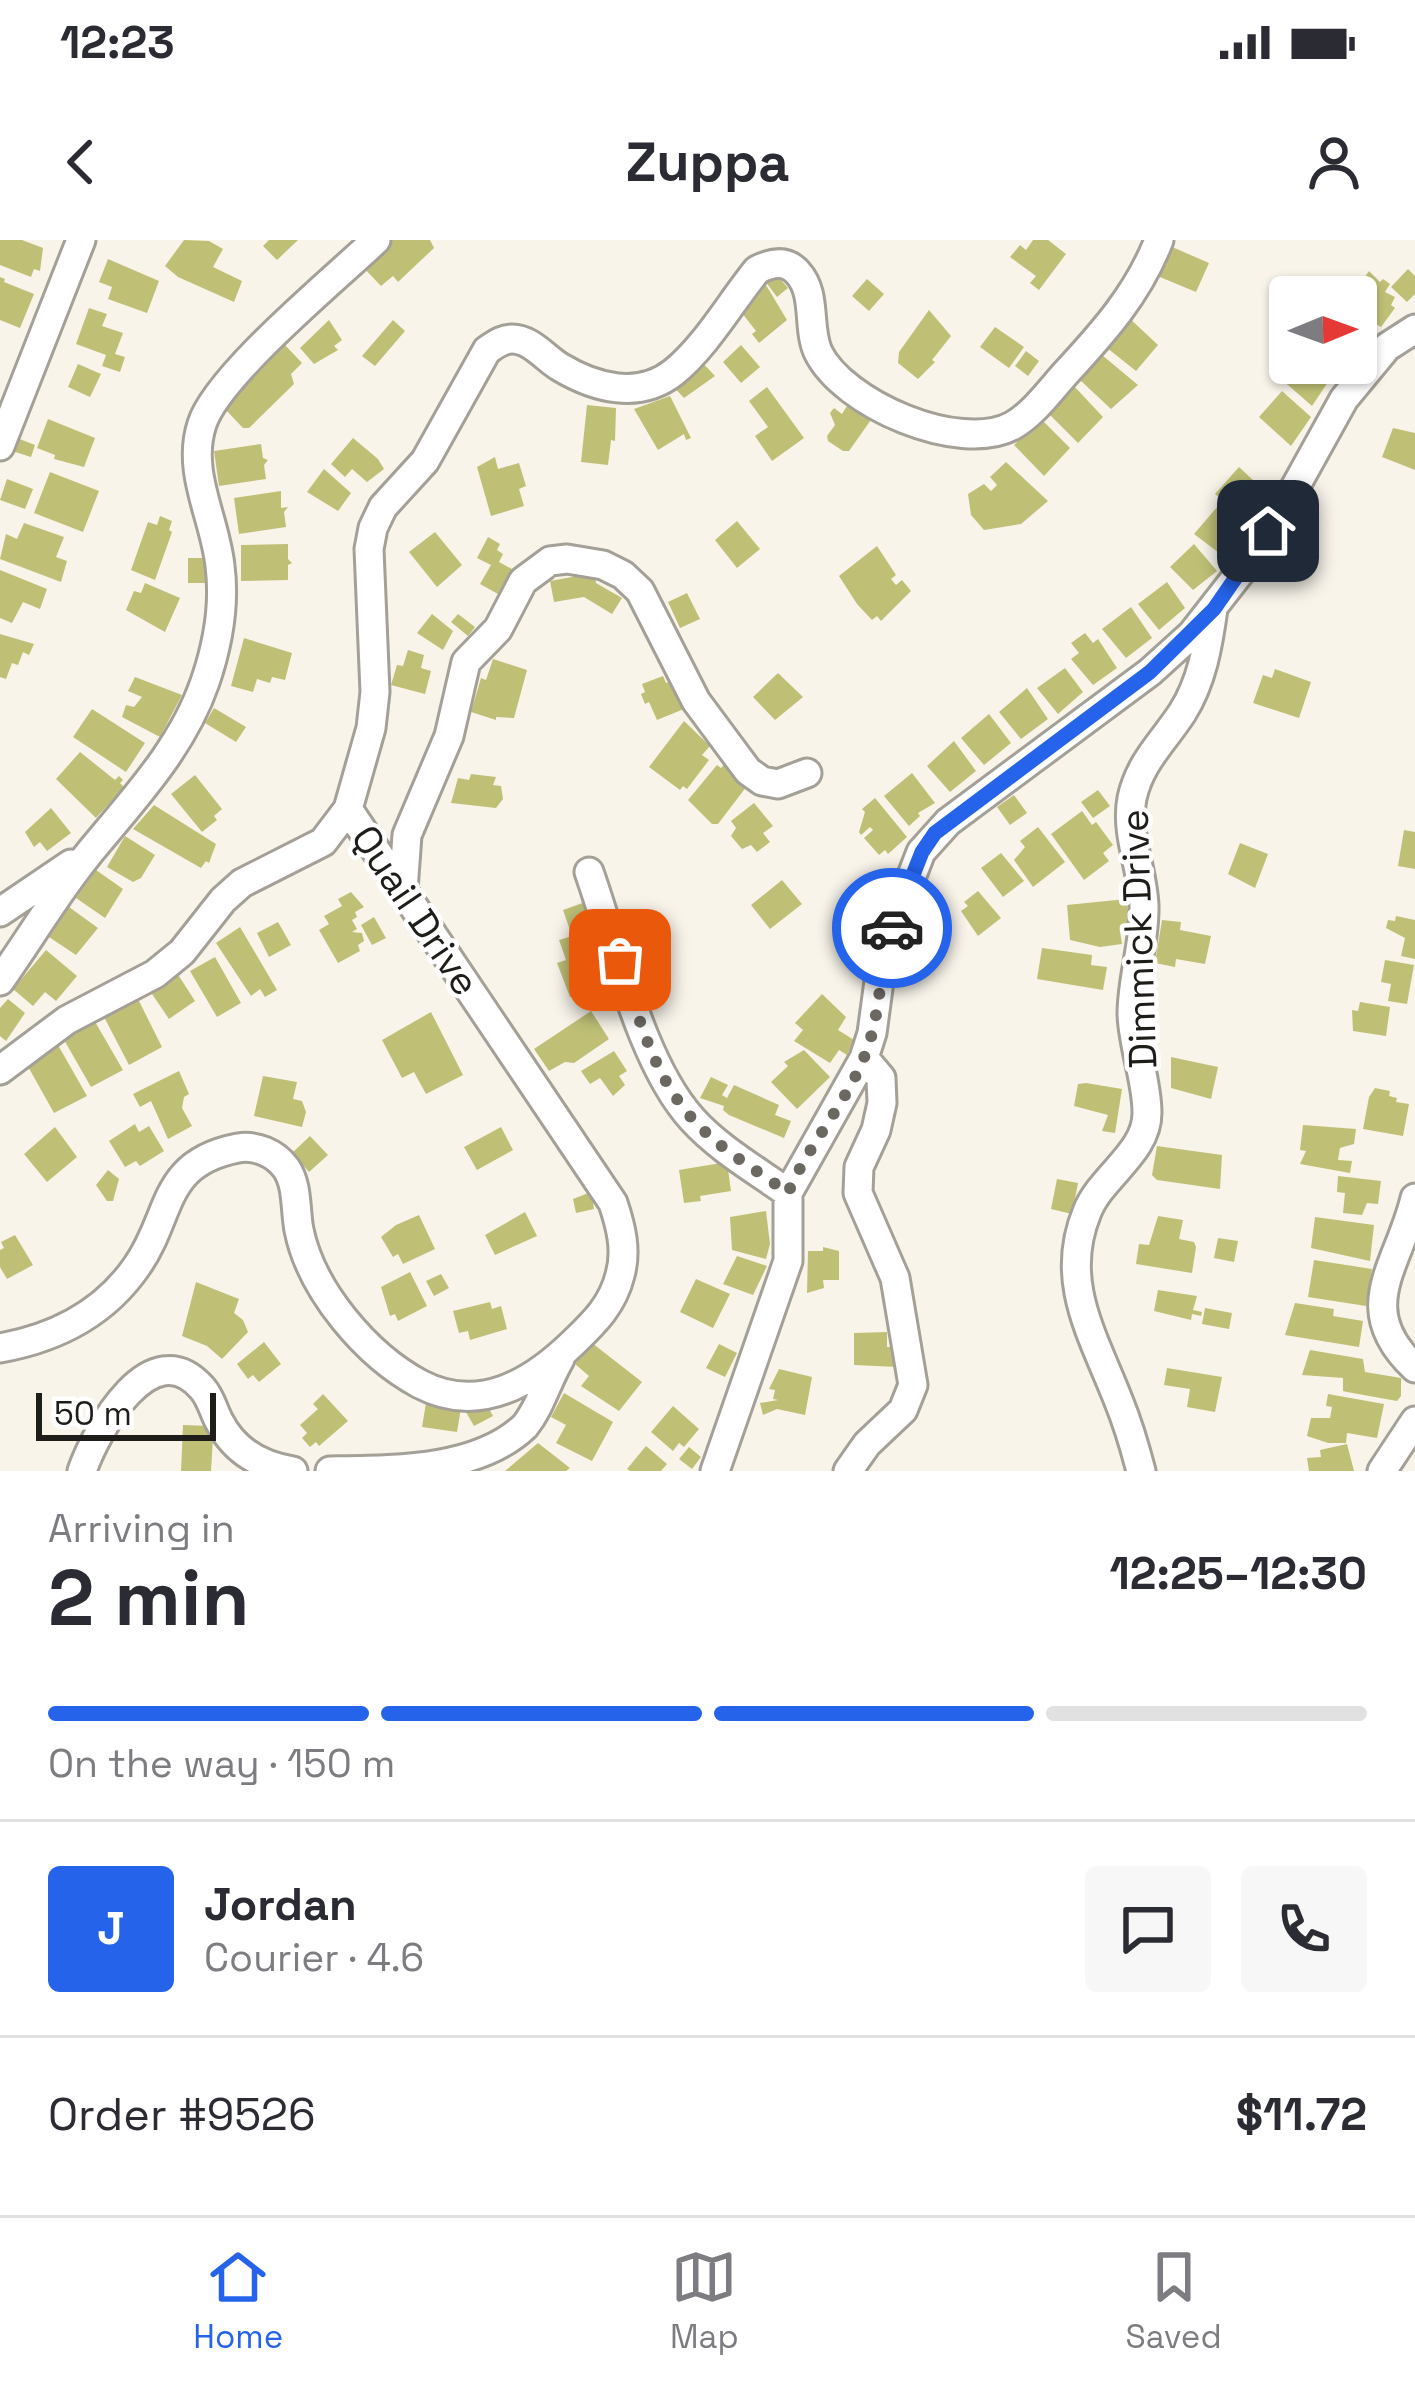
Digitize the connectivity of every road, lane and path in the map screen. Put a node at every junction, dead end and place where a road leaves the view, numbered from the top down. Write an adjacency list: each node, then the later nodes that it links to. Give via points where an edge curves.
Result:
1 (82, 240): 5 (street)
2 (376, 240): 9 (street, via 226,383 202,422 197,475 220,567 216,648 155,775)
3 (1159, 240): 8 (street, Quail Drive, via 1120,314 1034,408 991,433 939,431 874,403 835,375 813,338 802,276 781,263 757,270 686,360 656,384 615,389 560,367 526,342 499,342 373,528 375,692)
4 (1415, 328): 6 (street, via 1387,347 1344,399)
5 (0, 446)
6 (1214, 609): 14 (street, via 1150,672 935,833 882,959); 27 (street, Dimmick Drive, via 1198,681 1149,754 1131,804 1144,903 1132,1035 1147,1111 1144,1131 1088,1207 1075,1265 1082,1316)
7 (807, 773): 11 (street, via 778,784 748,772 696,701 640,591 603,565 550,562 524,581 498,628 466,662 449,736 407,835)
8 (348, 809): 11 (street, Quail Drive); 15 (street, via 323,842 242,883 155,974 68,1020)
9 (98, 842): 12 (street); 13 (street)
10 (589, 872): 16 (street, via 674,1096 712,1139)
11 (403, 890): 18 (street, Quail Drive, via 614,1203 621,1271 601,1316)
12 (0, 912)
13 (0, 981)
14 (864, 1058): 16 (street); 26 (street, via 881,1078 881,1103 858,1193 896,1278 913,1385 903,1410)
15 (0, 1070)
16 (788, 1193): 25 (street, via 788,1261)
17 (1415, 1198): 20 (street, via 1385,1282 1382,1317)
18 (569, 1347): 19 (street, Quail Drive, via 530,1381 479,1396 452,1395 404,1374 322,1289 285,1167 272,1154 237,1148 182,1174 138,1266 92,1313); 24 (street, via 523,1429 475,1462)
19 (0, 1348)
20 (1415, 1368)
21 (1415, 1421): 28 (street)
22 (82, 1471): 23 (street, via 107,1419 133,1386 160,1372 203,1388 232,1442 253,1459)
23 (293, 1471)
24 (330, 1471)
25 (715, 1471)
26 (848, 1471)
27 (1141, 1471)
28 (1382, 1471)

